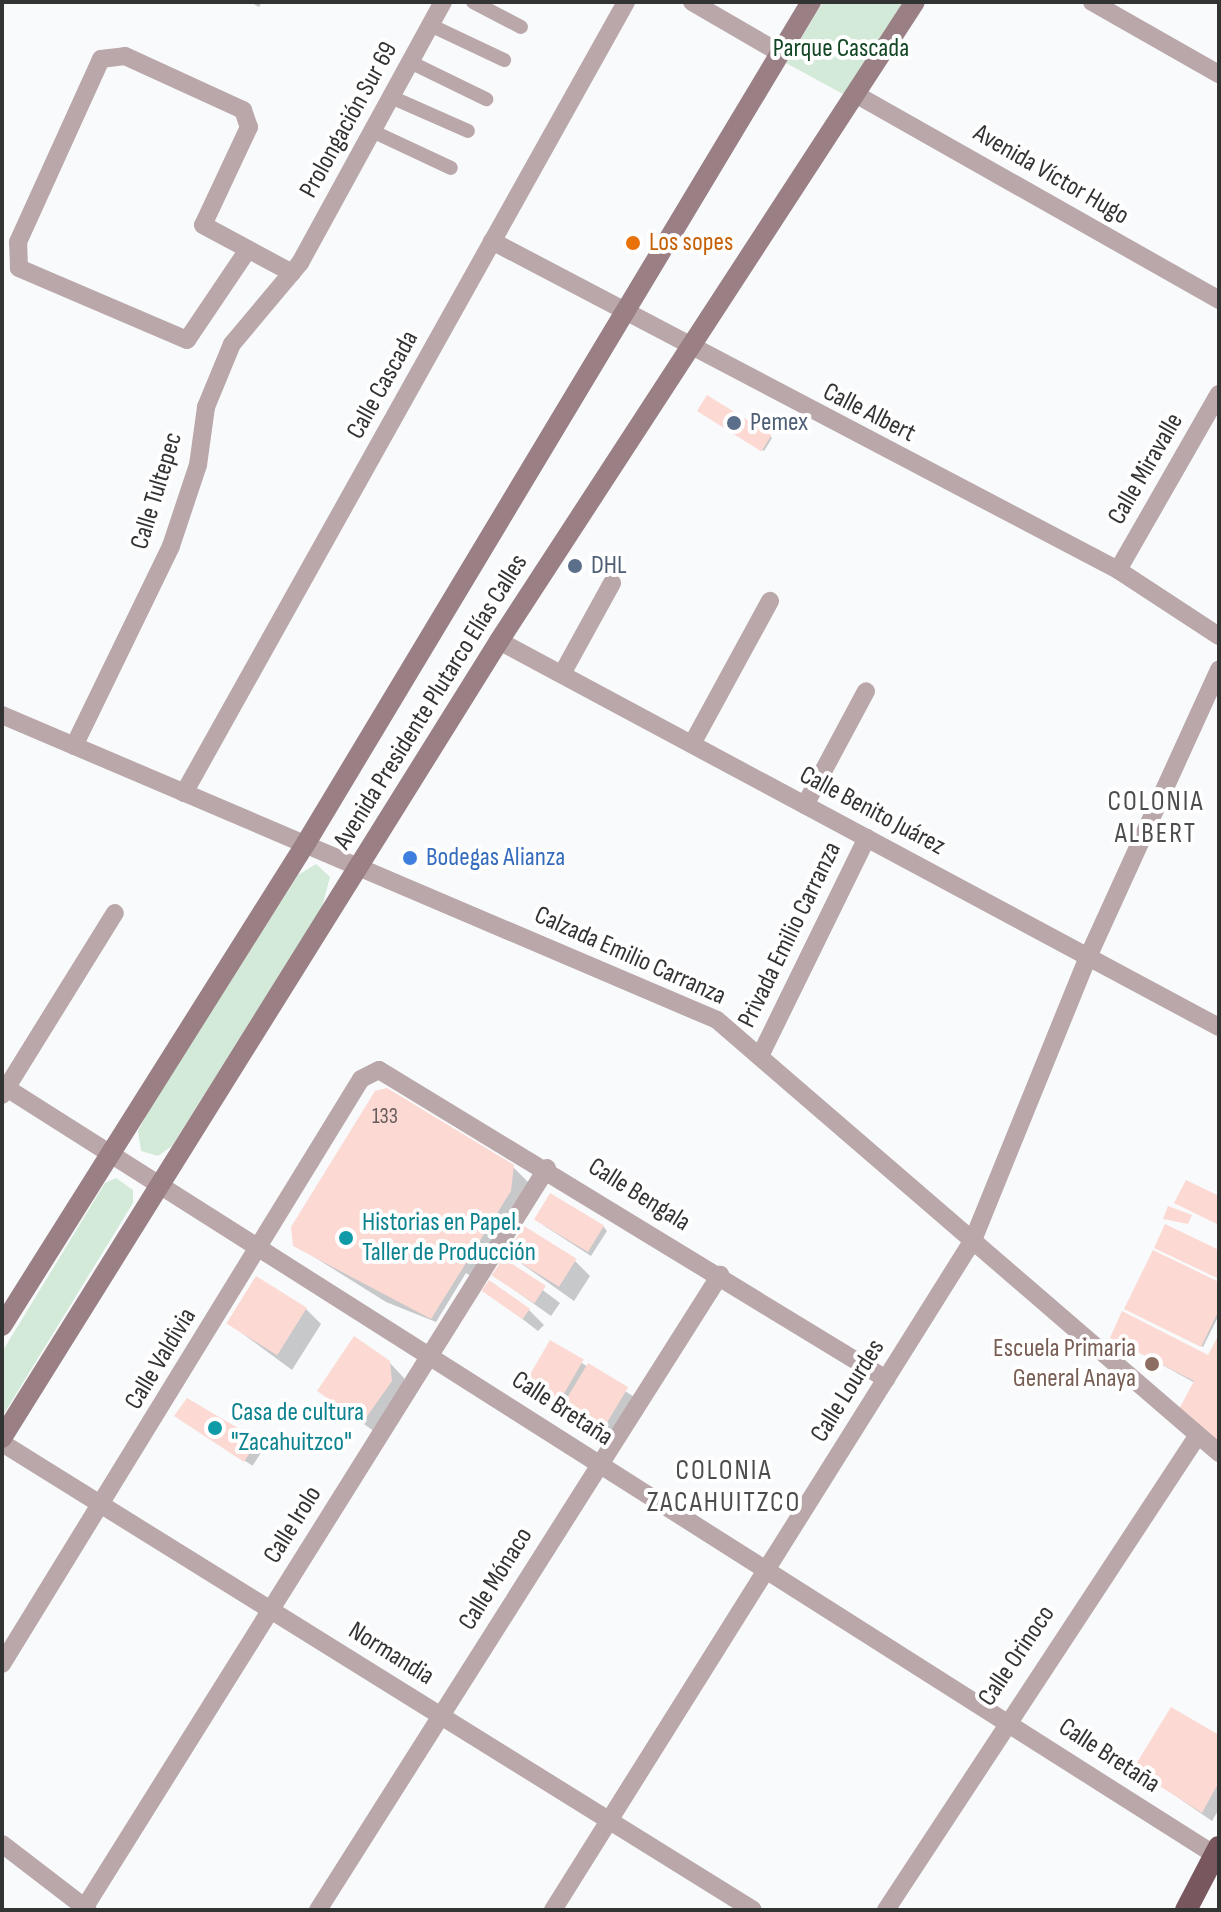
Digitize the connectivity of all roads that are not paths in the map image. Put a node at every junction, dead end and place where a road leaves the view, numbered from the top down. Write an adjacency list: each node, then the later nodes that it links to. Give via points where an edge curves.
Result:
1 (443, 2): 8 (street, Prolongación Sur 69)
2 (473, 2): 9 (street)
3 (626, 2): 20 (street, Calle Cascada)
4 (692, 2): 10 (street)
5 (811, 2): 10 (main road, Avenida Presidente Plutarco Elías Calles)
6 (915, 2): 14 (main road, Avenida Presidente Plutarco Elías Calles)
7 (1092, 2): 13 (street)
8 (430, 25): 11 (street); 12 (street, Prolongación Sur 69)
9 (521, 27)
10 (780, 53): 24 (main road, Avenida Presidente Plutarco Elías Calles)
11 (504, 60)
12 (410, 62): 15 (street, Prolongación Sur 69); 16 (street)
13 (1219, 74)
14 (857, 95): 23 (street, Avenida Víctor Hugo); 25 (main road, Avenida Presidente Plutarco Elías Calles)
15 (391, 97): 17 (street, Prolongación Sur 69); 18 (street)
16 (486, 99)
17 (372, 131): 19 (street); 22 (street, Prolongación Sur 69)
18 (468, 131)
19 (451, 168)
20 (492, 241): 24 (street, Calle Albert); 38 (street, Calle Cascada)
21 (247, 251): 21 (street, via 203,225 249,127 248,115 125,56 101,59 18,242 19,268 187,340); 22 (street)
22 (296, 268): 37 (street, Calle Tultepec, via 222,365 171,546)
23 (1219, 300)
24 (622, 310): 25 (street, Calle Albert); 41 (main road, Avenida Presidente Plutarco Elías Calles)
25 (690, 349): 27 (street, Calle Albert); 31 (main road, Avenida Presidente Plutarco Elías Calles)
26 (1219, 394): 27 (street, Calle Miravalle)
27 (1118, 570): 30 (street, Calle Albert)
28 (612, 583): 33 (street)
29 (770, 601): 36 (street)
30 (1219, 636)
31 (499, 641): 33 (street, Calle Benito Juárez); 42 (main road, Avenida Presidente Plutarco Elías Calles)
32 (1219, 669): 44 (street, Calle Lourdes)
33 (562, 674): 36 (street, Calle Benito Juárez)
34 (866, 691): 39 (street)
35 (3, 718): 37 (street, Calzada Emilio Carranza)
36 (692, 744): 39 (street, Calle Benito Juárez)
37 (74, 746): 38 (street, Calzada Emilio Carranza)
38 (184, 793): 41 (street, Calzada Emilio Carranza)
39 (805, 805): 40 (street, Calle Benito Juárez)
40 (867, 838): 44 (street, Calle Benito Juárez); 46 (street, Privada Emilio Carranza)
41 (306, 843): 42 (street, Calzada Emilio Carranza); 49 (main road, Avenida Presidente Plutarco Elías Calles)
42 (358, 866): 46 (street, Calzada Emilio Carranza, via 717,1020); 51 (main road, Avenida Presidente Plutarco Elías Calles)
43 (115, 913): 48 (street)
44 (1088, 957): 45 (street, Calle Benito Juárez); 52 (street, Calle Lourdes)
45 (1219, 1027)
46 (760, 1056): 52 (street, Calzada Emilio Carranza)
47 (361, 1079): 50 (street, Calle Bengala, via 379,1070 398,1077); 53 (street, Calle Valdivia)
48 (3, 1090): 49 (street, Calle Bretaña)
49 (112, 1154): 51 (street, Calle Bretaña); 55 (main road, Avenida Presidente Plutarco Elías Calles)
50 (547, 1168): 54 (street, Calle Bengala); 56 (street, Calle Irolo)
51 (160, 1184): 53 (street, Calle Bretaña); 59 (main road, Avenida Presidente Plutarco Elías Calles)
52 (973, 1240): 57 (street, Calle Lourdes); 58 (street, Calzada Emilio Carranza)
53 (259, 1247): 56 (street, Calle Bretaña); 62 (street, Calle Valdivia)
54 (720, 1275): 57 (street, Calle Bengala); 61 (street, Calle Mónaco)
55 (2, 1326)
56 (430, 1354): 61 (street, Calle Bretaña); 64 (street, Calle Irolo)
57 (886, 1379): 63 (street, Calle Lourdes)
58 (1198, 1435): 60 (street, Calzada Emilio Carranza); 67 (street, Calle Orinoco)
59 (2, 1440): 62 (street, Normandia)
60 (1219, 1453)
61 (599, 1464): 63 (street, Calle Bretaña); 66 (street, Calle Mónaco)
62 (104, 1504): 64 (street, Normandia); 65 (street, Calle Valdivia)
63 (767, 1569): 67 (street, Calle Bretaña); 68 (street, Calle Lourdes)
64 (271, 1610): 66 (street, Normandia); 71 (street, Calle Irolo)
65 (2, 1664)
66 (441, 1716): 68 (street, Normandia); 72 (street, Calle Mónaco)
67 (1005, 1720): 70 (street, Calle Bretaña); 75 (street, Calle Orinoco)
68 (609, 1820): 73 (street, Calle Lourdes); 74 (street, Normandia)
69 (2, 1844): 71 (street)
70 (1217, 1851): 76 (highway)
71 (85, 1909)
72 (318, 1910)
73 (553, 1910)
74 (753, 1910)
75 (886, 1910)
76 (1186, 1910)

